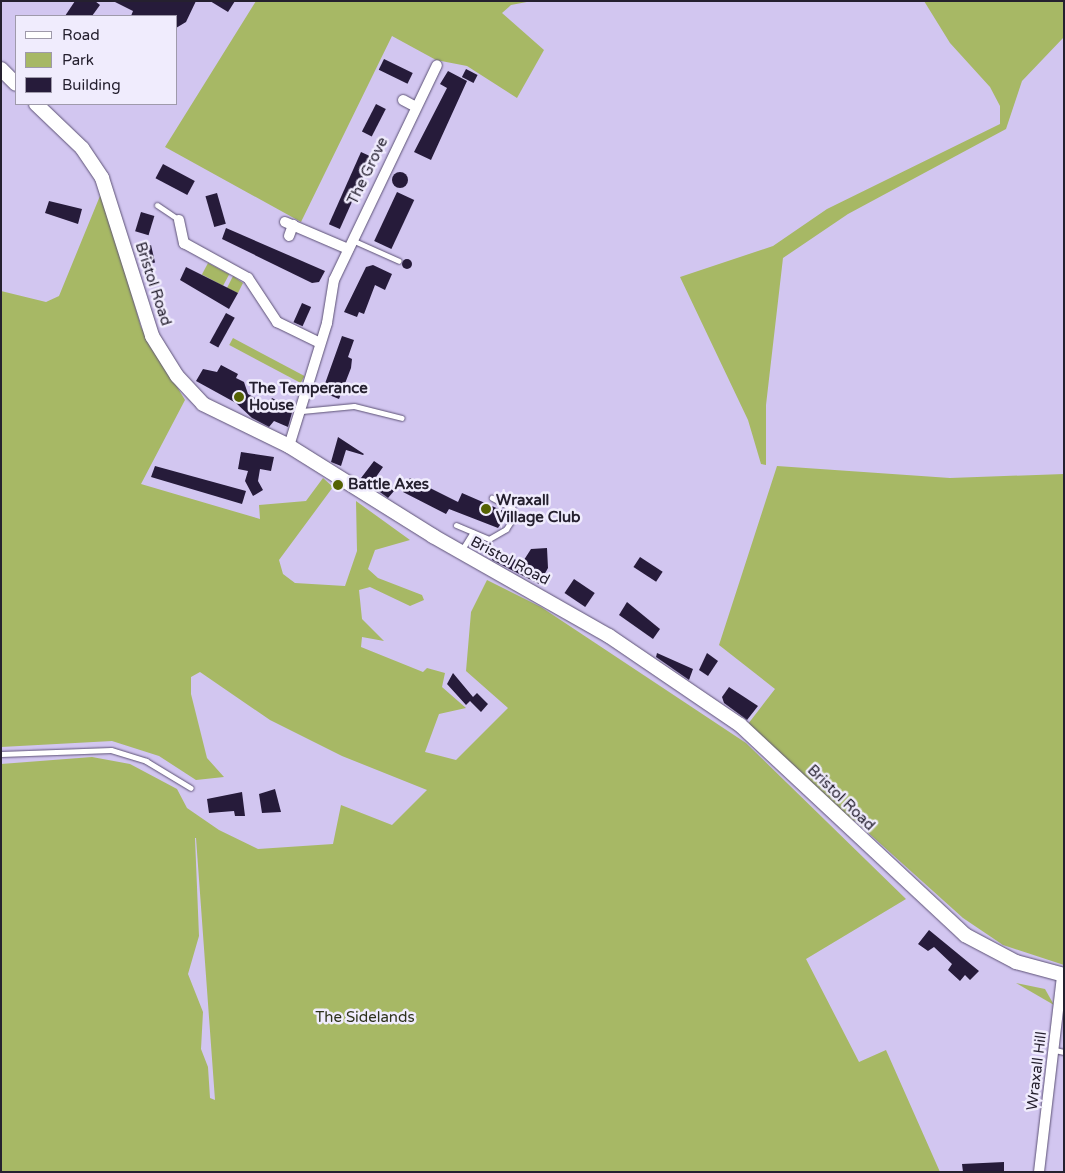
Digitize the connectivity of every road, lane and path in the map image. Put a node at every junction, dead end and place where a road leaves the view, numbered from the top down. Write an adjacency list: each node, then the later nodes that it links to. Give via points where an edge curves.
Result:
1 (437, 65): 6 (street, The Grove)
2 (1, 70): 3 (main road)
3 (15, 83)
4 (403, 100): 6 (street)
5 (37, 105): 15 (main road, Bristol Road, via 82,148 102,178 146,320 177,376 190,393 219,415)
6 (416, 107): 10 (street, The Grove)
7 (157, 205): 8 (lane)
8 (179, 220): 12 (street, via 184,243 205,249 248,278 277,322)
9 (289, 236): 10 (street, via 289,224)
10 (350, 244): 11 (lane); 12 (street, The Grove, via 334,280)
11 (399, 261)
12 (320, 343): 13 (street, The Grove)
13 (302, 412): 14 (lane, via 354,406); 15 (street, The Grove)
14 (402, 418)
15 (289, 446): 19 (main road, Bristol Road)
16 (492, 498): 18 (lane, via 513,508 514,517 489,539)
17 (456, 525): 18 (lane)
18 (473, 532): 19 (lane)
19 (460, 553): 22 (main road, Bristol Road, via 575,614 740,725 966,935 1016,962)
20 (1, 754): 21 (lane, via 111,750 146,760)
21 (191, 788)
22 (1063, 975): 23 (street, Wraxall Hill)
23 (1062, 1010): 24 (street, Wraxall Hill)
24 (1059, 1051): 25 (street, Wraxall Hill)
25 (1039, 1172)

